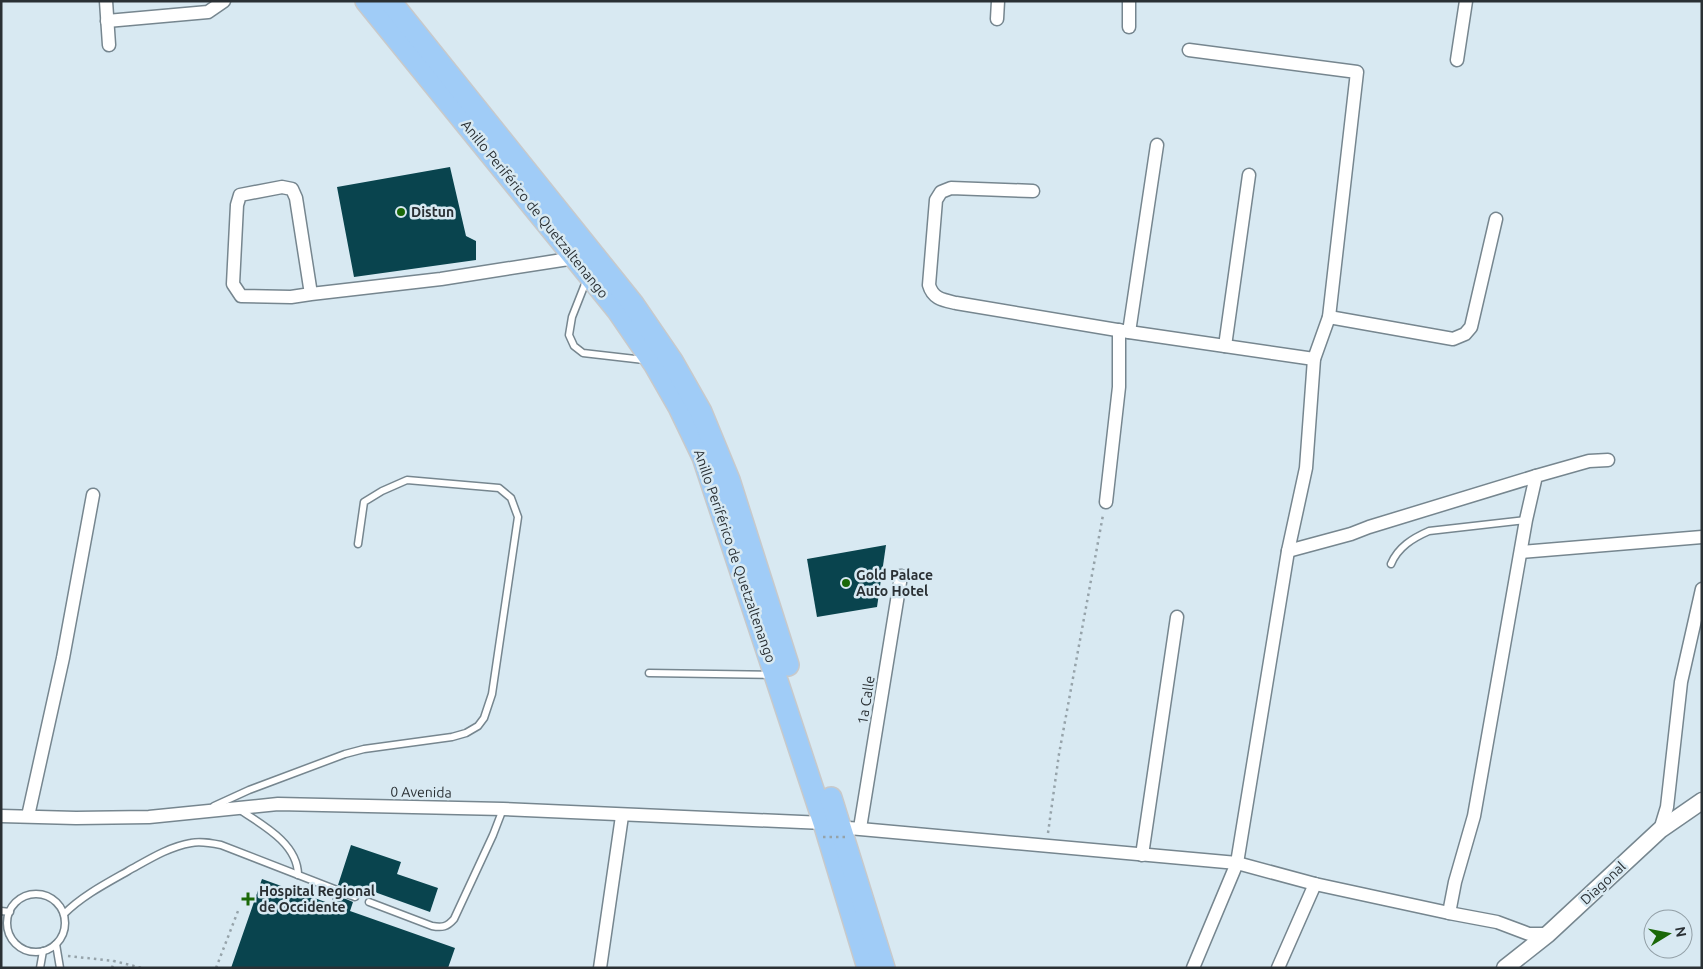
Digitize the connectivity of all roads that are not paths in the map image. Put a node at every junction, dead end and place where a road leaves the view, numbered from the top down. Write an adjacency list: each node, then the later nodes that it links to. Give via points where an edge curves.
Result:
1 (106, 1): 11 (street)
2 (189, 1): 9 (street)
3 (224, 1): 9 (street, via 214,9)
4 (366, 1): 20 (highway, Anillo Periférico de Quetzaltenango)
5 (390, 1): 50 (highway, Anillo Periférico de Quetzaltenango, via 633,304 672,361 701,412 729,480)
6 (998, 1): 10 (street)
7 (1129, 1): 12 (street)
8 (1466, 1): 15 (street)
9 (198, 13): 11 (street)
10 (997, 19)
11 (107, 21): 13 (street)
12 (1128, 27)
13 (109, 45)
14 (1189, 50): 23 (street, via 1357,72)
15 (1457, 60)
16 (1157, 145): 24 (street)
17 (1249, 175): 25 (street)
18 (1033, 191): 24 (street, via 951,188 941,192 936,200 928,285 931,293 940,300)
19 (1496, 219): 23 (street, via 1471,327 1465,334 1453,339)
20 (575, 258): 21 (highway, Anillo Periférico de Quetzaltenango); 22 (street, via 441,279)
21 (589, 275): 27 (highway, Anillo Periférico de Quetzaltenango); 27 (lane, via 572,317 569,335 574,346 583,353)
22 (311, 294): 22 (street, via 241,296 233,284 240,195 292,188)
23 (1329, 317): 26 (street)
24 (1124, 331): 25 (street); 31 (street)
25 (1225, 346): 26 (street)
26 (1314, 359): 35 (street, via 1306,468)
27 (652, 360): 42 (highway, Anillo Periférico de Quetzaltenango, via 703,457)
28 (1608, 460): 29 (street, via 1589,461)
29 (1536, 476): 32 (street); 35 (street)
30 (94, 495): 48 (street, via 64,658)
31 (1106, 502)
32 (1526, 520): 36 (street); 37 (lane, via 1429,531 1402,548)
33 (1702, 537): 36 (street)
34 (358, 544): 46 (lane, via 364,502 407,480 498,488 511,498 518,517 492,694 484,718 478,726 452,737 389,744 345,754 249,790)
35 (1288, 551): 53 (street)
36 (1521, 552): 60 (street, via 1474,816)
37 (1392, 564)
38 (901, 576): 50 (street, 1a Calle)
39 (1702, 589): 51 (street, via 1680,682 1667,807)
40 (1177, 617): 52 (street)
41 (649, 673): 42 (lane)
42 (776, 675): 50 (highway, Anillo Periférico de Quetzaltenango)
43 (1702, 801): 51 (street, Diagonal)
44 (238, 808): 45 (street, 0 Avenida, via 278,804); 46 (street, 0 Avenida); 54 (lane, via 280,838 297,863)
45 (503, 810): 49 (street, 0 Avenida); 57 (lane, via 454,919 448,925 432,926)
46 (204, 811): 48 (street, 0 Avenida, via 149,817)
47 (1, 816): 48 (street, 0 Avenida)
48 (28, 816)
49 (622, 816): 50 (street, 0 Avenida); 69 (street)
50 (839, 830): 52 (street, 0 Avenida); 70 (highway, Anillo Periférico de Quetzaltenango); 71 (highway, Anillo Periférico de Quetzaltenango)
51 (1660, 830): 64 (street, Diagonal)
52 (1142, 855): 53 (street, 0 Avenida)
53 (1237, 864): 55 (street, 0 Avenida); 72 (street)
54 (298, 875): 56 (lane); 61 (lane, via 221,845 192,843 156,855 92,891)
55 (1315, 884): 60 (street, 0 Avenida); 73 (street)
56 (355, 897)
57 (369, 902)
58 (1, 911): 59 (lane)
59 (10, 912): 61 (lane, via 15,903 33,894 52,899); 63 (lane)
60 (1449, 913): 64 (street, 0 Avenida, via 1497,922 1529,934)
61 (64, 914): 65 (lane, via 64,930)
62 (1, 933): 63 (lane)
63 (10, 933): 66 (lane, via 19,946 35,952)
64 (1548, 934): 74 (street, Diagonal)
65 (56, 944): 66 (lane); 68 (lane)
66 (43, 951): 67 (lane)
67 (40, 968)
68 (60, 968)
69 (600, 968)
70 (868, 968)
71 (884, 968)
72 (1193, 968)
73 (1278, 968)
74 (1506, 968)

